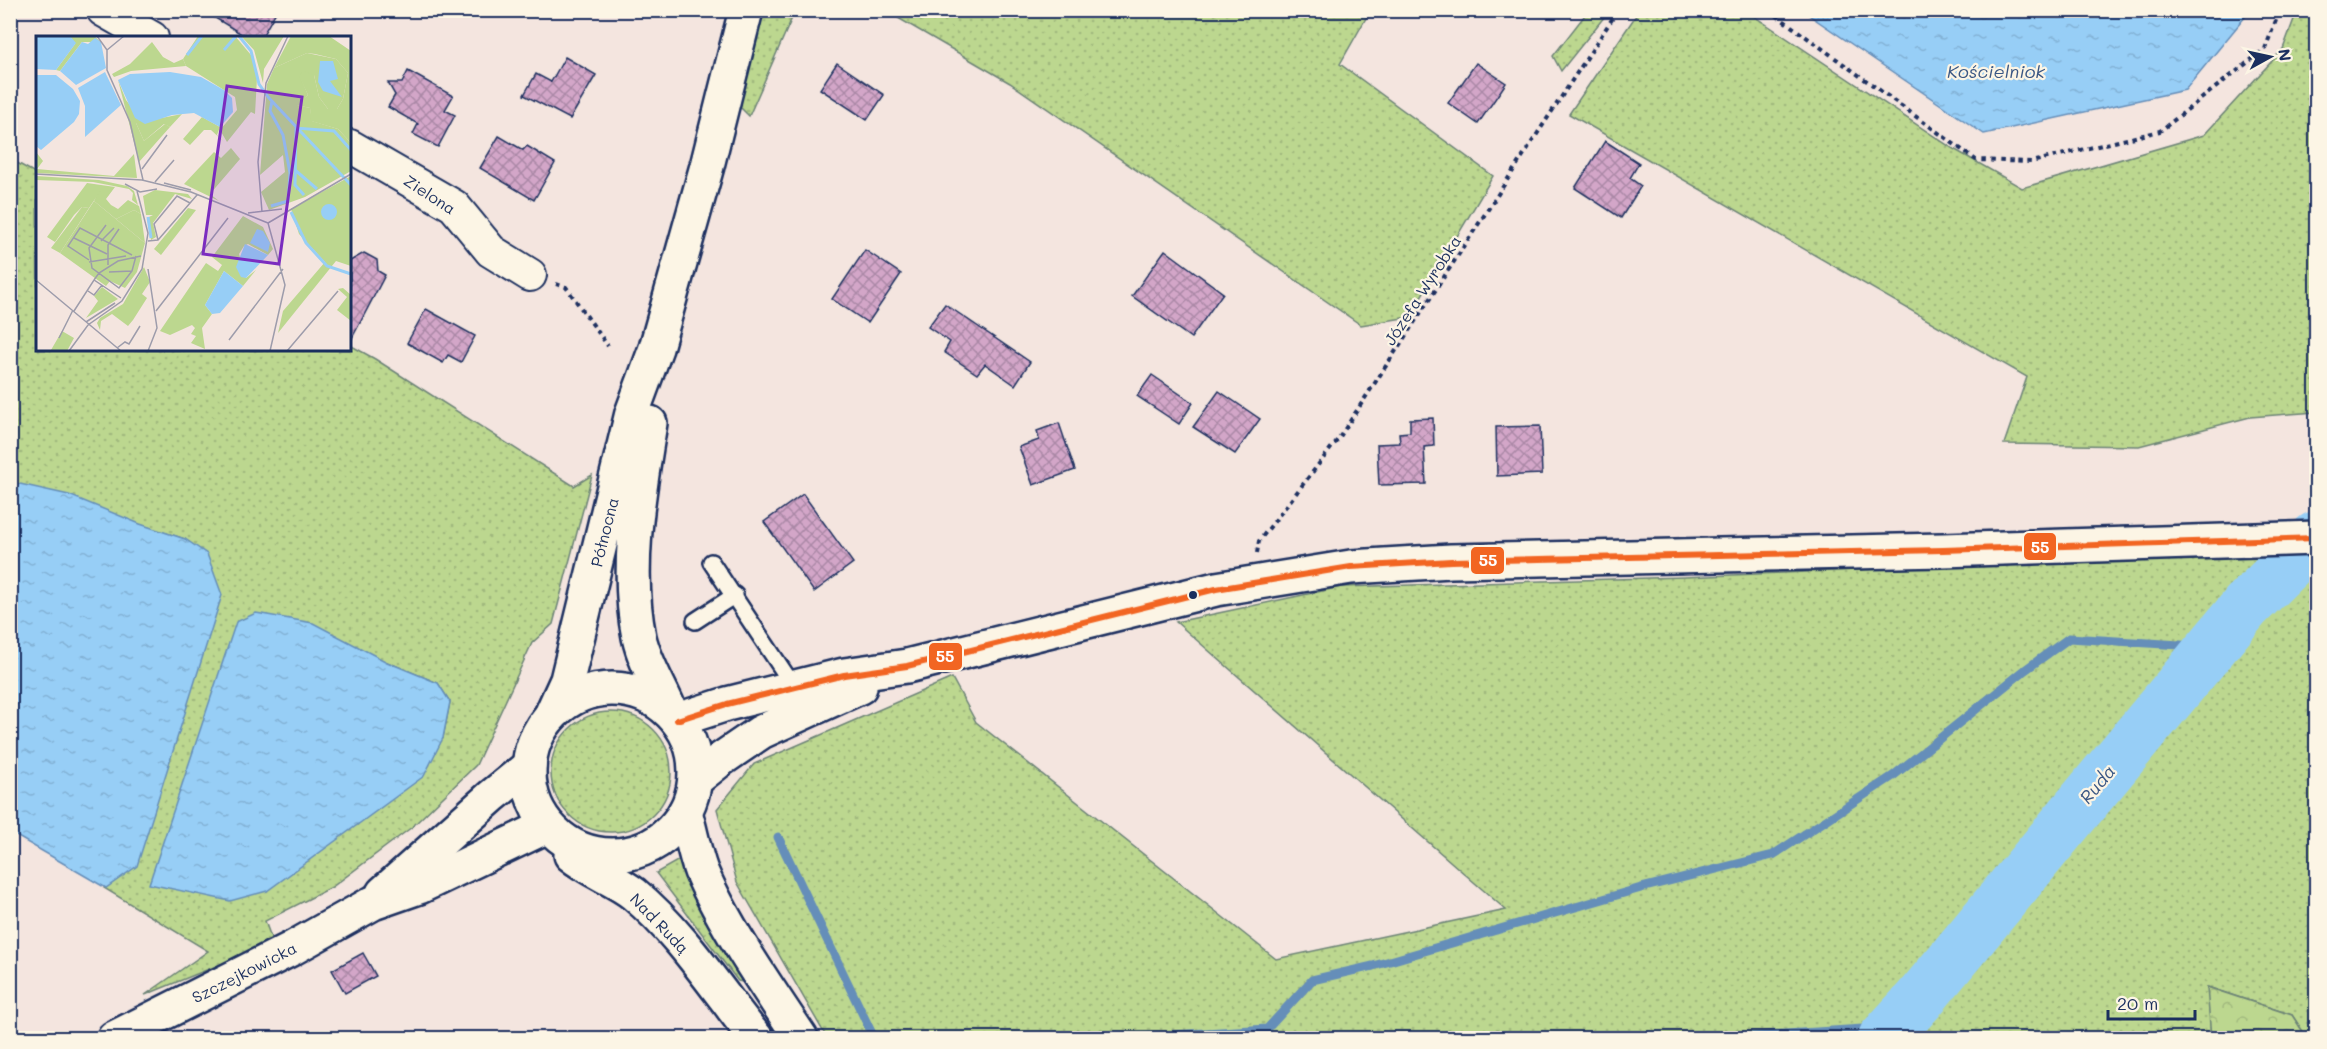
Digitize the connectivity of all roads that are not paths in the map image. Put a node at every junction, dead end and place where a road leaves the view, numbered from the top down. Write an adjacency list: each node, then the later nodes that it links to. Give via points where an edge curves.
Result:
1 (103, 10): 3 (street)
2 (746, 10): 6 (main road, Północna)
3 (148, 36)
4 (351, 147): 5 (street, Zielona, via 454,206 491,251)
5 (530, 275)
6 (656, 348): 13 (main road, Północna, via 632,413 567,680); 14 (main road, Północna, via 634,577 639,637)
7 (2316, 538): 11 (main road, via 1351,567 1251,582)
8 (711, 562): 9 (lane)
9 (735, 596): 10 (lane); 12 (lane)
10 (695, 621)
11 (907, 666): 12 (main road); 16 (main road, via 768,728)
12 (794, 687): 14 (main road)
13 (551, 715): 14 (main road, via 578,696 609,689 642,694); 15 (main road, via 536,738)
14 (674, 717): 16 (main road, via 693,751)
15 (529, 766): 18 (main road, via 534,804); 19 (main road, Szczejkowicka)
16 (695, 780): 17 (main road)
17 (685, 812): 18 (main road, via 658,842 620,856 575,848); 22 (main road, via 705,879 757,972)
18 (548, 826): 19 (main road, Szczejkowicka); 21 (main road, Nad Rudą, via 572,857 634,894 660,919)
19 (373, 903): 20 (main road, Szczejkowicka)
20 (114, 1038)
21 (756, 1038)
22 (801, 1038)

